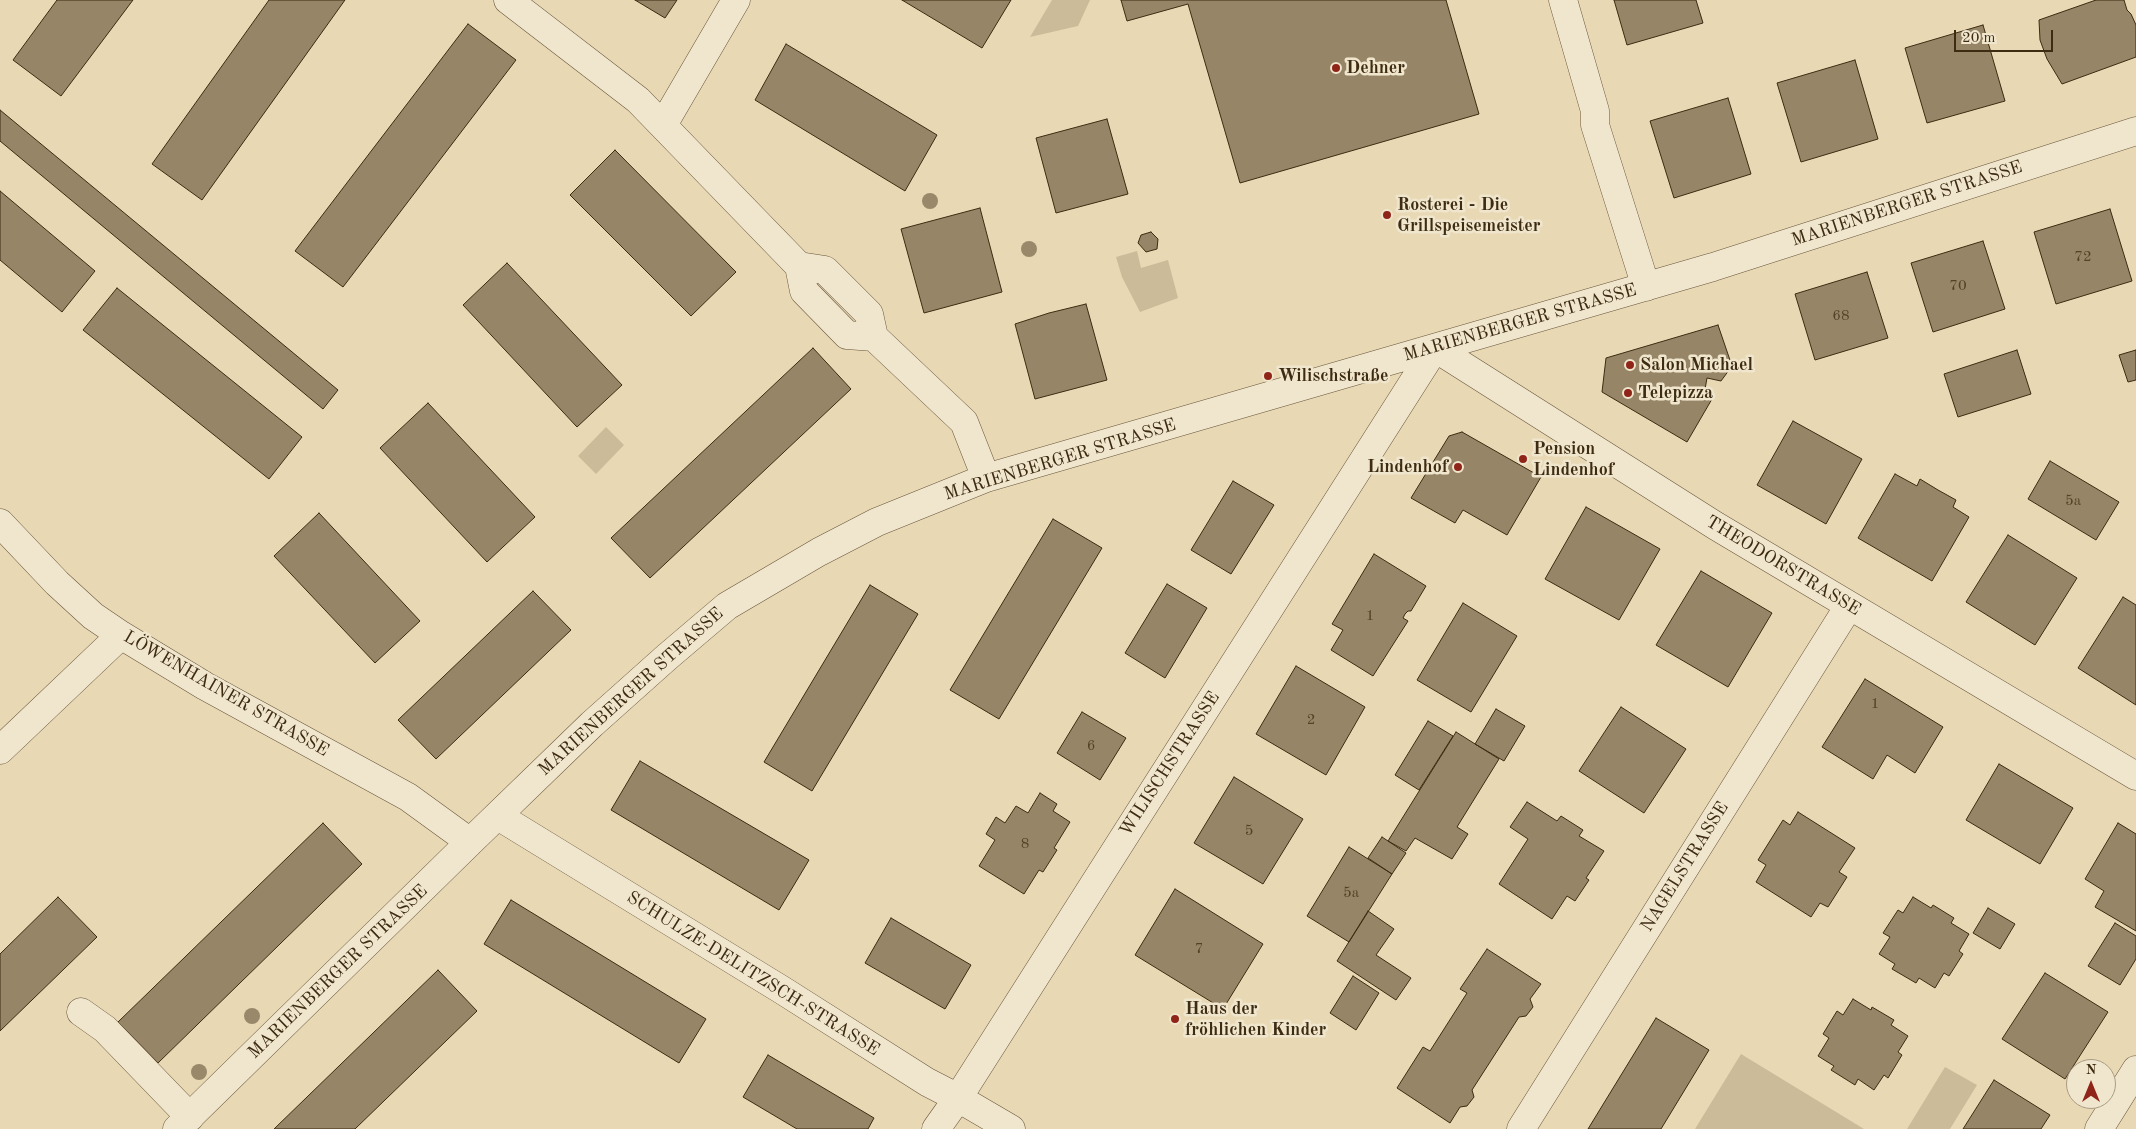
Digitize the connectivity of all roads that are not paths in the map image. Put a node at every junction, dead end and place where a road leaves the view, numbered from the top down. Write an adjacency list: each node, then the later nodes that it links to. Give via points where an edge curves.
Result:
1 (508, 0): 4 (street, via 638,100)
2 (736, 0): 4 (street)
3 (1562, 0): 6 (street, via 1595,111 1595,125)
4 (663, 125): 8 (street, via 799,266 825,270 869,314 874,337 964,422)
5 (2136, 131): 6 (street, MARIENBERGER STRASSE)
6 (1646, 287): 7 (street, MARIENBERGER STRASSE)
7 (1435, 348): 8 (street, MARIENBERGER STRASSE); 10 (street, THEODORSTRASSE); 18 (street, WILISCHSTRASSE)
8 (986, 478): 14 (street, MARIENBERGER STRASSE, via 877,522 726,606 592,724)
9 (0, 523): 11 (street, LÖWENHAINER STRASSE, via 57,583 93,616)
10 (1849, 606): 13 (street, THEODORSTRASSE); 22 (street, NAGELSTRASSE)
11 (121, 635): 12 (street); 15 (street, LÖWENHAINER STRASSE, via 205,686 408,797)
12 (0, 750)
13 (2136, 776)
14 (498, 816): 15 (street, MARIENBERGER STRASSE); 18 (street, SCHULZE-DELITZSCH-STRASSE, via 927,1082)
15 (470, 842): 19 (street, MARIENBERGER STRASSE)
16 (81, 1012): 19 (street, via 105,1029)
17 (2136, 1070): 23 (street)
18 (958, 1098): 20 (street, WILISCHSTRASSE); 21 (street, SCHULZE-DELITZSCH-STRASSE)
19 (184, 1123)
20 (936, 1129)
21 (1011, 1129)
22 (1521, 1129)
23 (2099, 1129)

